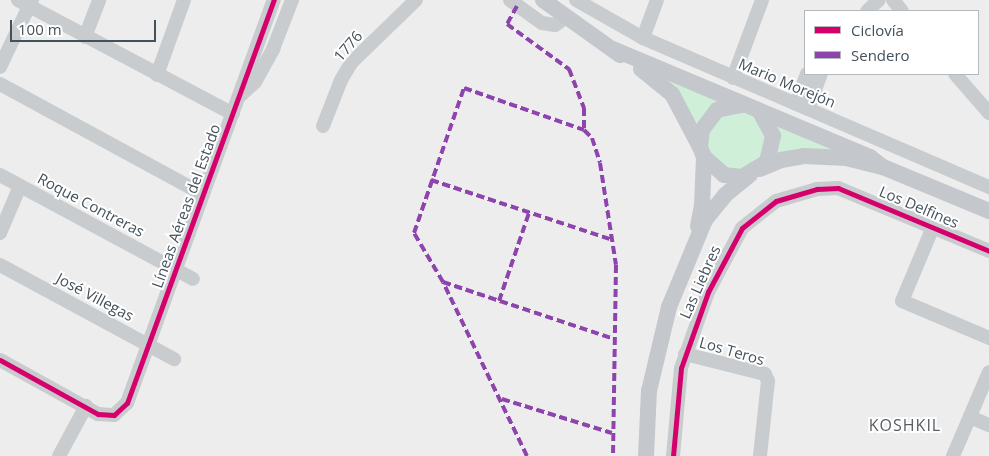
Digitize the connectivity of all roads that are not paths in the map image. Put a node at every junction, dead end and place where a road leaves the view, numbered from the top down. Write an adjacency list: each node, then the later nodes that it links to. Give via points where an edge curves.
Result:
1 (99, 0): 15 (street)
2 (184, 0): 19 (street)
3 (274, 0): 25 (street, Líneas Aéreas del Estado)
4 (292, 0): 25 (street, Líneas Aéreas del Estado, via 273,50 255,82)
5 (416, 0): 31 (street, 1776, via 352,62 341,80)
6 (510, 0): 14 (street, via 542,23 555,25)
7 (543, 0): 14 (main road)
8 (576, 0): 16 (street, Mario Morejón)
9 (657, 0): 16 (street)
10 (762, 0): 23 (street)
11 (879, 0): 13 (street)
12 (26, 2): 15 (street); 18 (street)
13 (868, 10)
14 (565, 18): 17 (main road)
15 (85, 37): 19 (street)
16 (643, 38): 23 (street, Mario Morejón)
17 (613, 49): 26 (main road); 33 (main road, via 668,89 689,120)
18 (0, 67)
19 (157, 75): 30 (street)
20 (807, 75): 27 (street)
21 (820, 75): 27 (street)
22 (956, 75): 29 (street)
23 (733, 78): 27 (street, Mario Morejón)
24 (0, 84): 40 (street)
25 (238, 98): 30 (street, Líneas Aéreas del Estado)
26 (742, 105): 28 (main road); 33 (main road, via 725,106 711,115 702,130)
27 (802, 106): 32 (street, Mario Morejón)
28 (760, 112): 34 (main road); 35 (main road, via 770,127 773,145)
29 (989, 113)
30 (233, 114): 40 (street, Líneas Aéreas del Estado)
31 (324, 126)
32 (878, 140): 34 (street); 38 (street, Mario Morejón)
33 (702, 152): 35 (main road, via 724,175); 44 (main road, via 702,206)
34 (874, 162): 35 (main road, via 837,156 804,156 781,160); 41 (main road)
35 (755, 172): 44 (main road, via 713,209)
36 (0, 175): 37 (street, Roque Contreras)
37 (20, 186): 43 (street); 47 (street, Roque Contreras)
38 (989, 187)
39 (838, 188): 42 (street, Los Delfines); 51 (street, Las Liebres, via 792,194 742,228 708,292)
40 (203, 194): 47 (street, Líneas Aéreas del Estado)
41 (989, 211)
42 (933, 227): 45 (street, Los Delfines); 49 (street, via 902,301)
43 (0, 233)
44 (694, 243): 59 (main road, via 666,315 655,357 649,391)
45 (989, 250)
46 (0, 265): 50 (street, José Villegas)
47 (175, 269): 48 (street, Roque Contreras); 50 (street, Líneas Aéreas del Estado)
48 (193, 279)
49 (989, 338)
50 (149, 344): 52 (street, José Villegas); 55 (street, Líneas Aéreas del Estado, via 127,402 114,415 98,414)
51 (685, 354): 60 (street, Las Liebres, via 676,409); 61 (street, Los Teros, via 765,374 768,381)
52 (174, 359)
53 (1, 364): 55 (street)
54 (989, 372): 56 (street)
55 (86, 406): 58 (street)
56 (970, 417): 57 (street); 62 (street)
57 (989, 425)
58 (59, 456)
59 (646, 456)
60 (673, 456)
61 (760, 456)
62 (953, 456)

